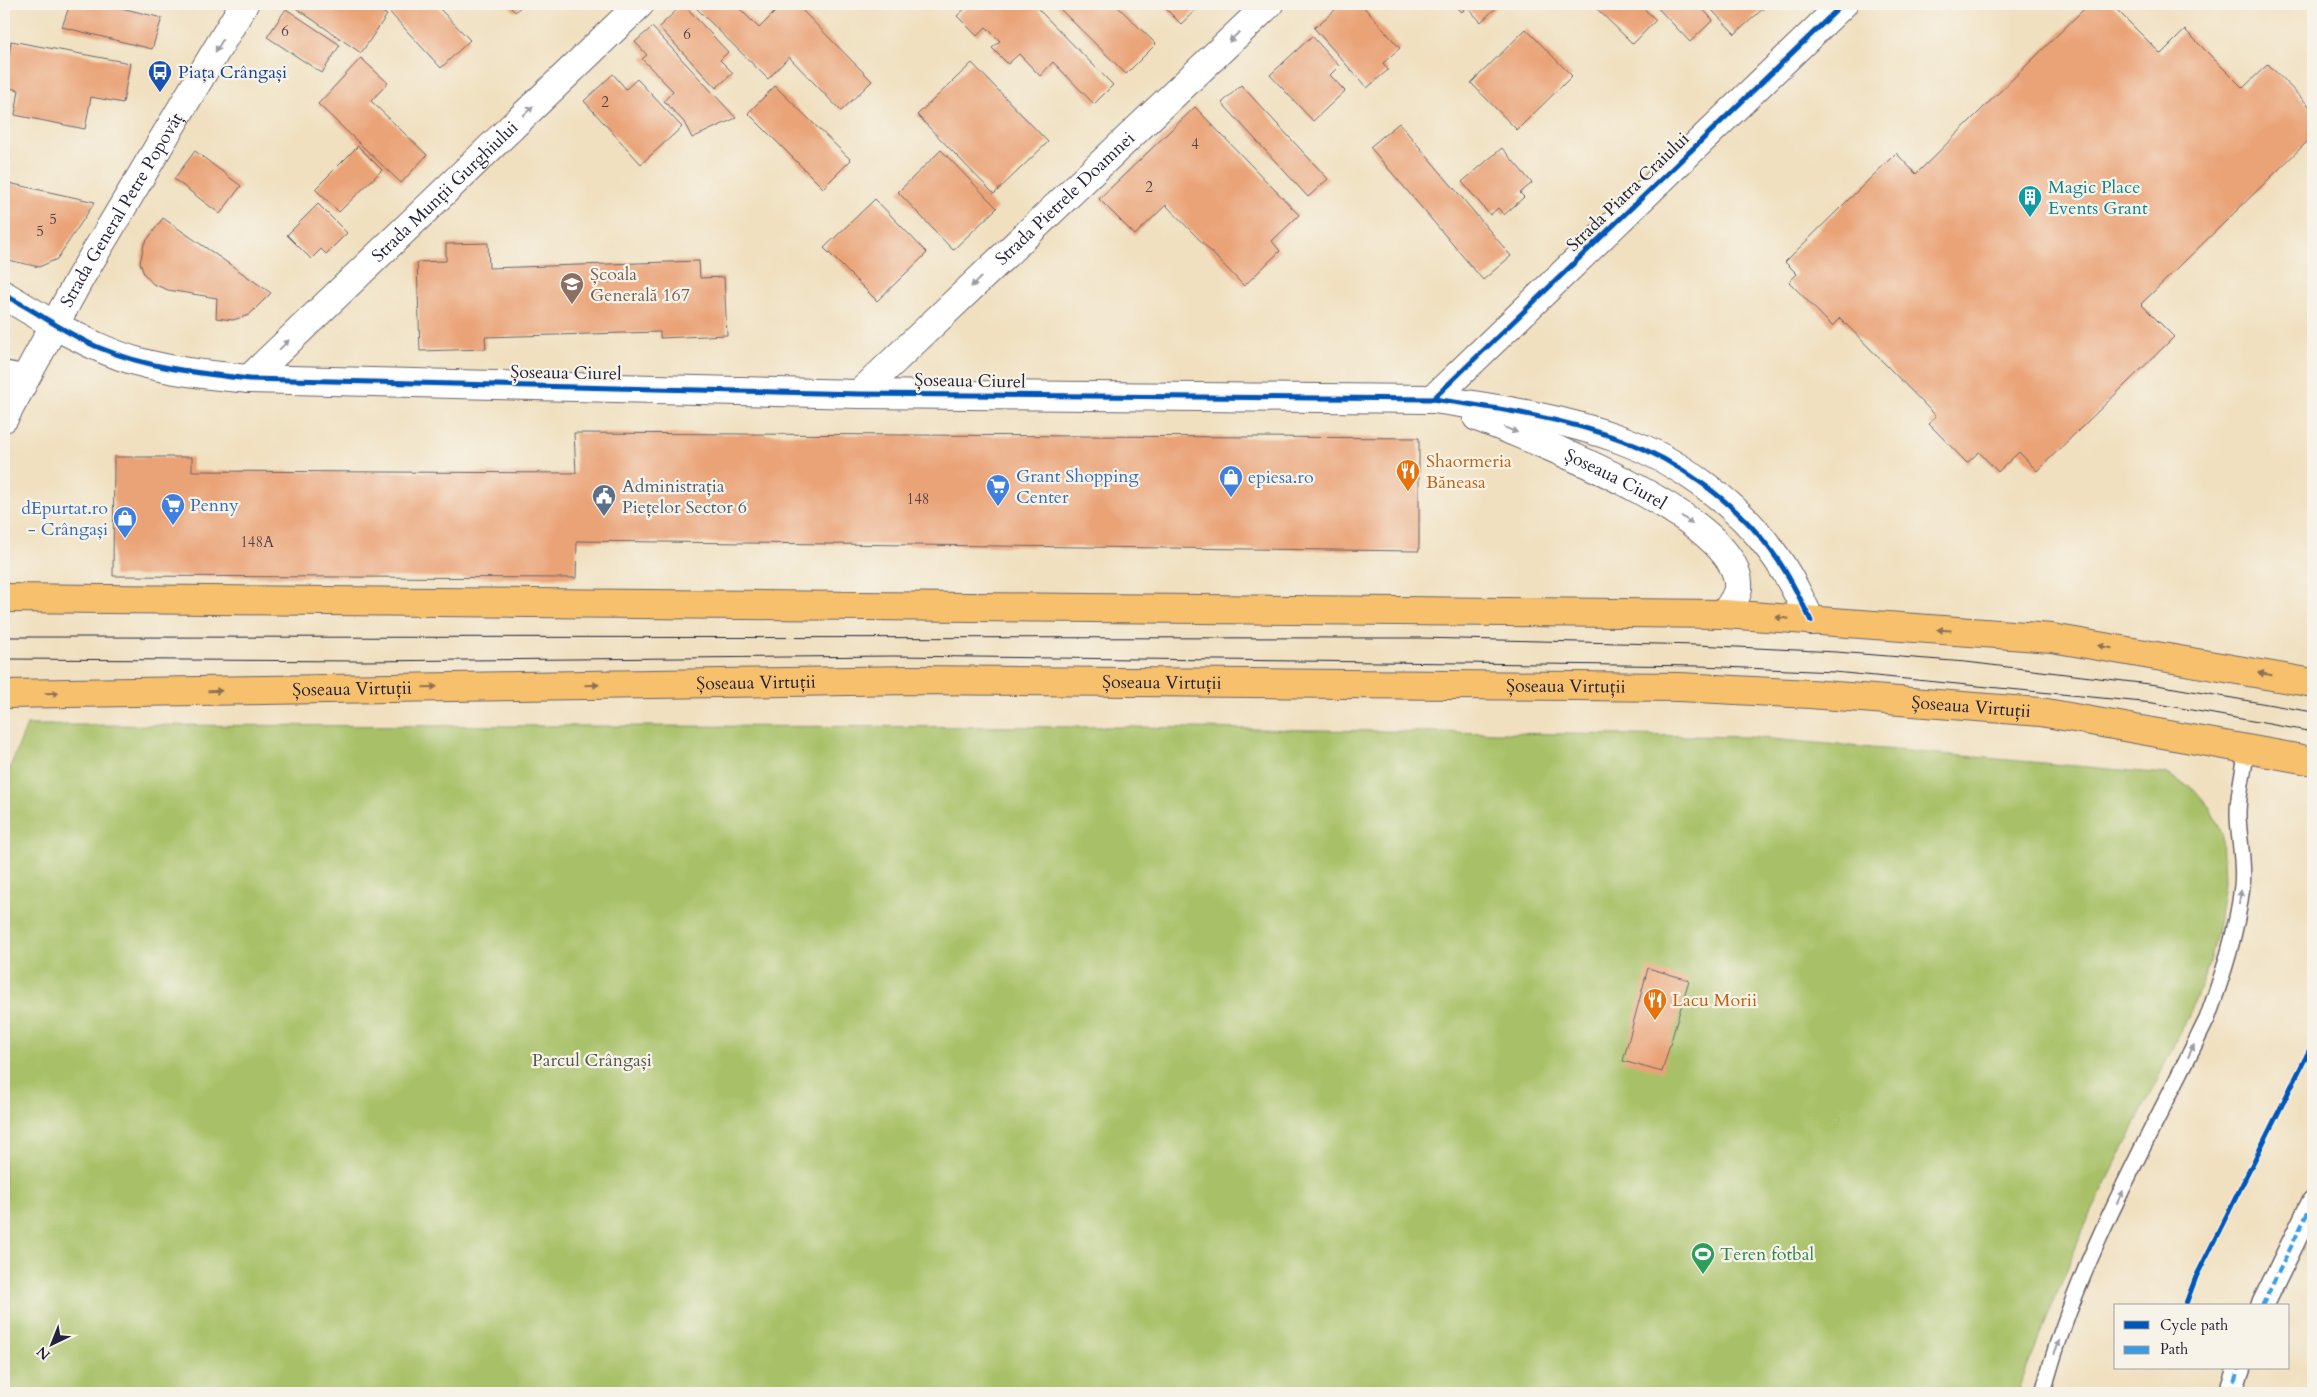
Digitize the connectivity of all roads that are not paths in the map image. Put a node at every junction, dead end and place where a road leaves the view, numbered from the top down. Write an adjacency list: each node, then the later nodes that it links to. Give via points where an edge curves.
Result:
1 (244, 4): 6 (street, Strada General Petre Popovăț, one-way to 6)
2 (640, 4): 8 (street, Strada Munții Gurghiului, one-way to 2)
3 (1269, 4): 9 (street, Strada Pietrele Doamnei, one-way to 9)
4 (1842, 4): 10 (street, Strada Piatra Craiului)
5 (4, 295): 6 (street, Șoseaua Ciurel)
6 (54, 324): 7 (street, Strada General Petre Popovăț); 8 (street, Șoseaua Ciurel, via 100,348 137,361 178,371)
7 (15, 371): 11 (street, Strada General Petre Popovăț)
8 (249, 379): 9 (street, Șoseaua Ciurel)
9 (859, 394): 10 (street, Șoseaua Ciurel)
10 (1434, 399): 13 (street, Șoseaua Ciurel, one-way to 13, via 1537,440 1622,479 1683,517 1719,548 1737,576 1738,589 1734,601); 14 (street, Șoseaua Ciurel, via 1510,410 1623,440 1683,471 1736,510 1756,531 1792,580)
11 (4, 418)
12 (4, 598): 13 (main road)
13 (1724, 614): 14 (main road, one-way to 13)
14 (1811, 621): 15 (main road, one-way to 14, via 2052,638)
15 (2313, 683)
16 (4, 694): 17 (main road, Șoseaua Virtuții, one-way to 17, via 912,680 1680,688 1810,694 2041,712)
17 (2246, 749): 18 (main road, Șoseaua Virtuții); 22 (lane, one-way to 17, via 2052,1359 2098,1241 2203,1028 2216,995 2234,936 2242,885 2238,812)
18 (2313, 761)
19 (2313, 1202): 20 (street)
20 (2263, 1304)
21 (2238, 1370): 23 (street)
22 (2043, 1393)
23 (2230, 1393)

